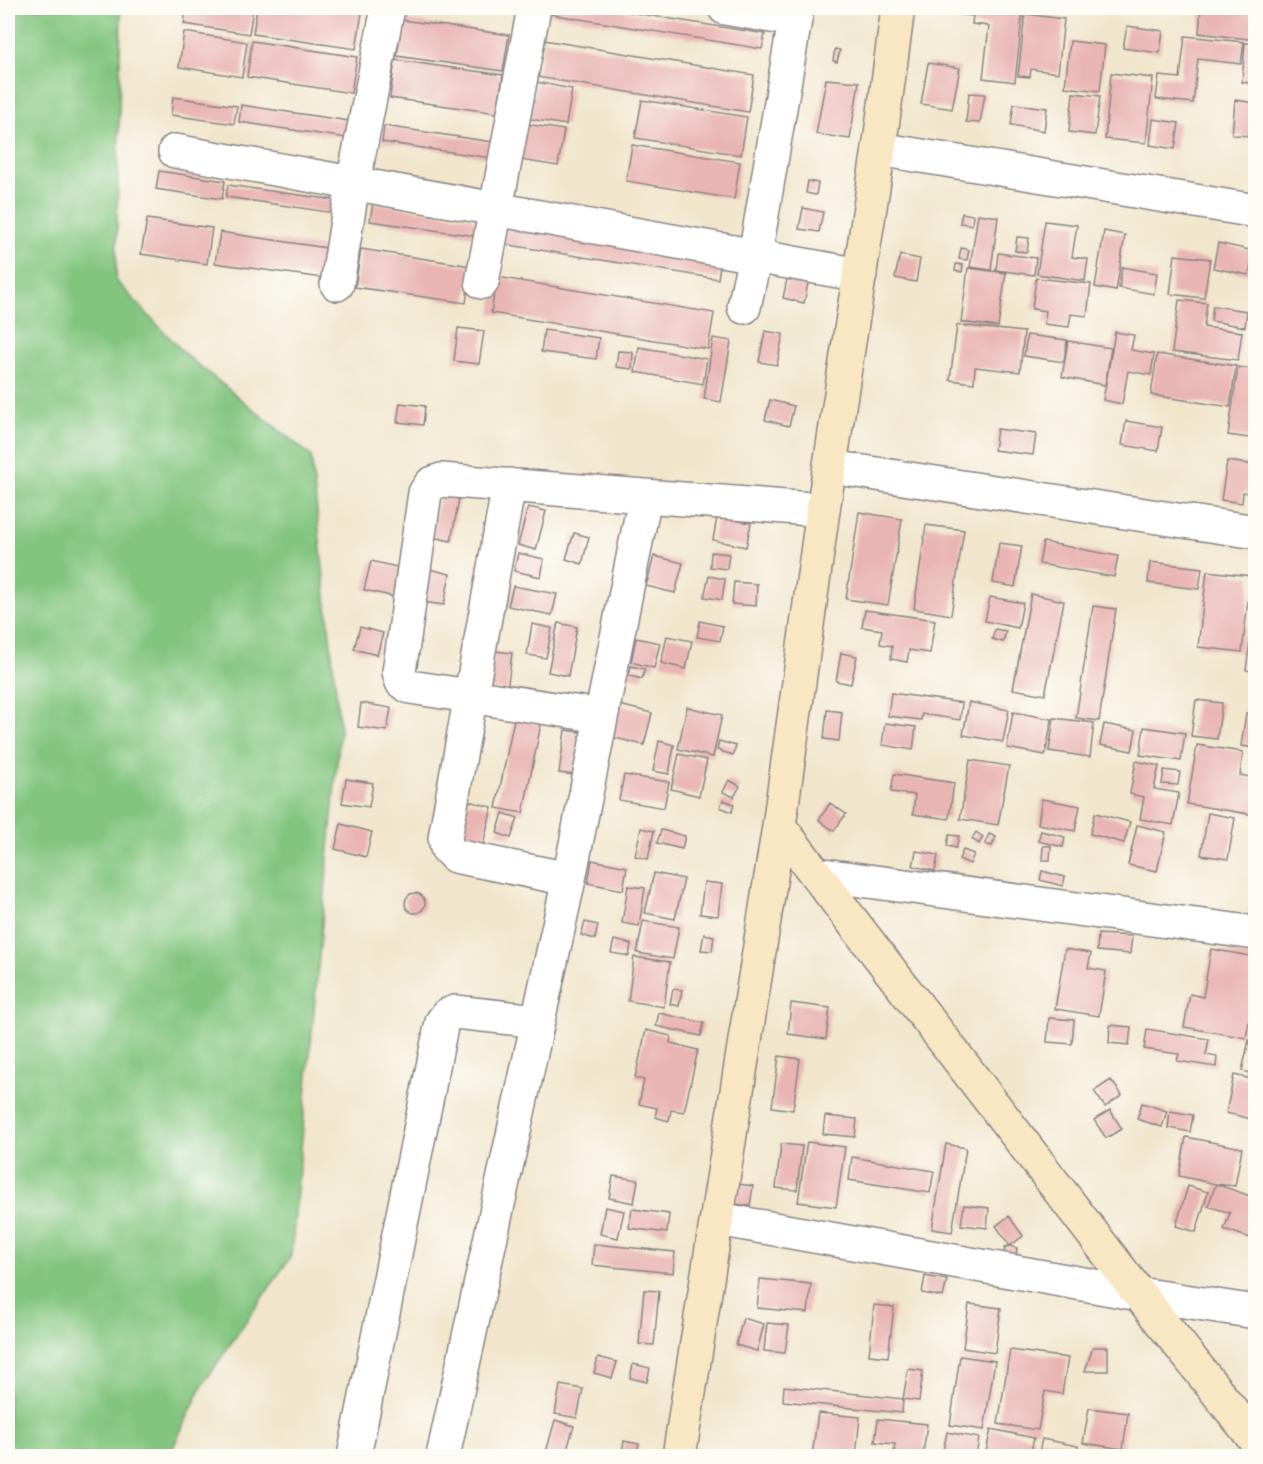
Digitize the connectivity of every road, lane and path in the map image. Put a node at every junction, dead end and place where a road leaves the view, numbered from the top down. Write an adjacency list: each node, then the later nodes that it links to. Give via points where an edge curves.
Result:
1 (387, 8): 8 (street)
2 (534, 8): 9 (street)
3 (725, 8): 5 (street)
4 (898, 8): 6 (street)
5 (796, 14): 11 (street)
6 (879, 149): 10 (street); 12 (street)
7 (175, 151): 8 (street)
8 (353, 183): 9 (street); 14 (street)
9 (495, 209): 11 (street); 13 (street)
10 (1256, 211)
11 (755, 256): 12 (street); 15 (street)
12 (860, 275): 16 (street)
13 (482, 282)
14 (337, 284)
15 (744, 307)
16 (831, 467): 19 (street); 20 (street)
17 (509, 485): 18 (street); 21 (street); 21 (street, via 441,480 431,484 425,493 399,672 402,682 410,687)
18 (645, 497): 19 (street); 22 (street)
19 (823, 510): 23 (street)
20 (1256, 532)
21 (471, 696): 22 (street); 25 (street, via 445,838 447,848 455,856)
22 (601, 716): 25 (street)
23 (779, 826): 24 (street); 28 (street)
24 (816, 874): 26 (street); 29 (street)
25 (569, 879): 27 (street)
26 (1256, 933)
27 (538, 1021): 32 (street, via 455,1012 442,1022); 33 (street)
28 (718, 1219): 29 (street); 34 (street)
29 (1139, 1294): 30 (street); 31 (street)
30 (1256, 1312)
31 (1256, 1441)
32 (354, 1456)
33 (443, 1456)
34 (679, 1456)

